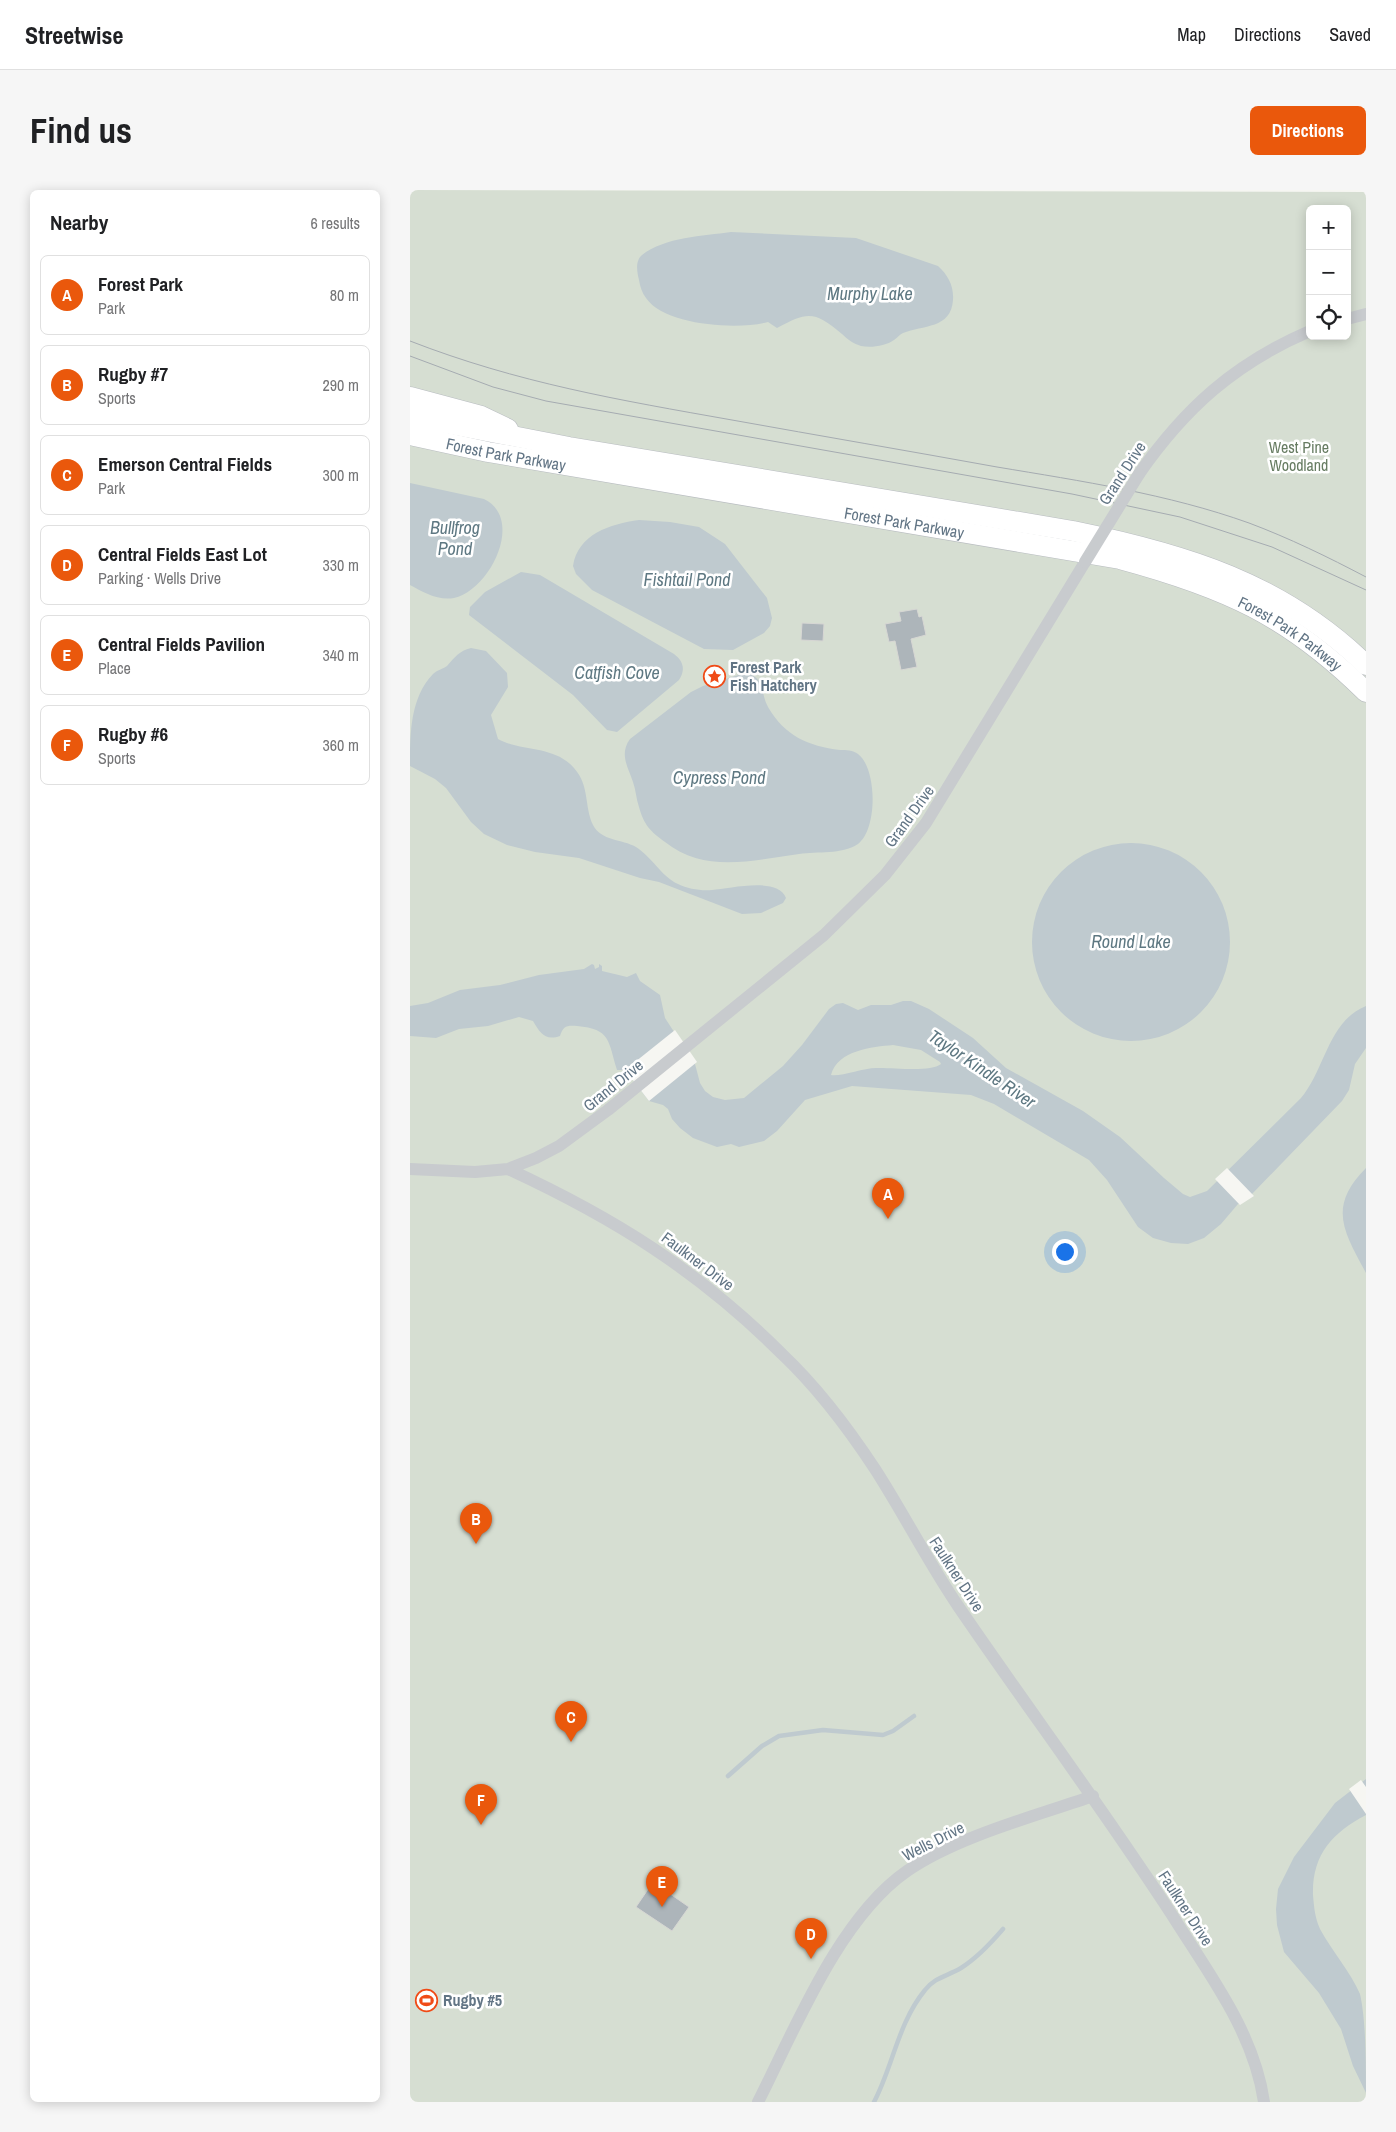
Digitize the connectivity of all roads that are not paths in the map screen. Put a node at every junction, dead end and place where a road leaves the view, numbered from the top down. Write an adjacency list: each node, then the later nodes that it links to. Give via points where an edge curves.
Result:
1 (1366, 314): 2 (street)
2 (1351, 317)
3 (1306, 333): 11 (street, Grand Drive, bridge, via 1251,361 1201,399 1178,424 1139,474 942,799 896,862 856,905 638,1086 559,1146)
4 (410, 397): 7 (main road, via 482,416)
5 (410, 416): 7 (main road, Forest Park Parkway)
6 (410, 435): 9 (main road, Forest Park Parkway, via 488,452 1120,559 1207,584 1245,602 1314,645)
7 (528, 439): 8 (main road, Forest Park Parkway, via 1073,531 1150,547 1205,564 1262,591 1315,622)
8 (1366, 665)
9 (1366, 692)
10 (410, 1169): 11 (street, Grand Drive, via 475,1172)
11 (508, 1169): 12 (street, Faulkner Drive, via 594,1211 690,1272 754,1326 813,1386 876,1470 946,1589)
12 (1093, 1796): 13 (street, Wells Drive, via 946,1849 889,1885 843,1941); 14 (street, Faulkner Drive, via 1240,2025)
13 (758, 2102)
14 (1264, 2102)

